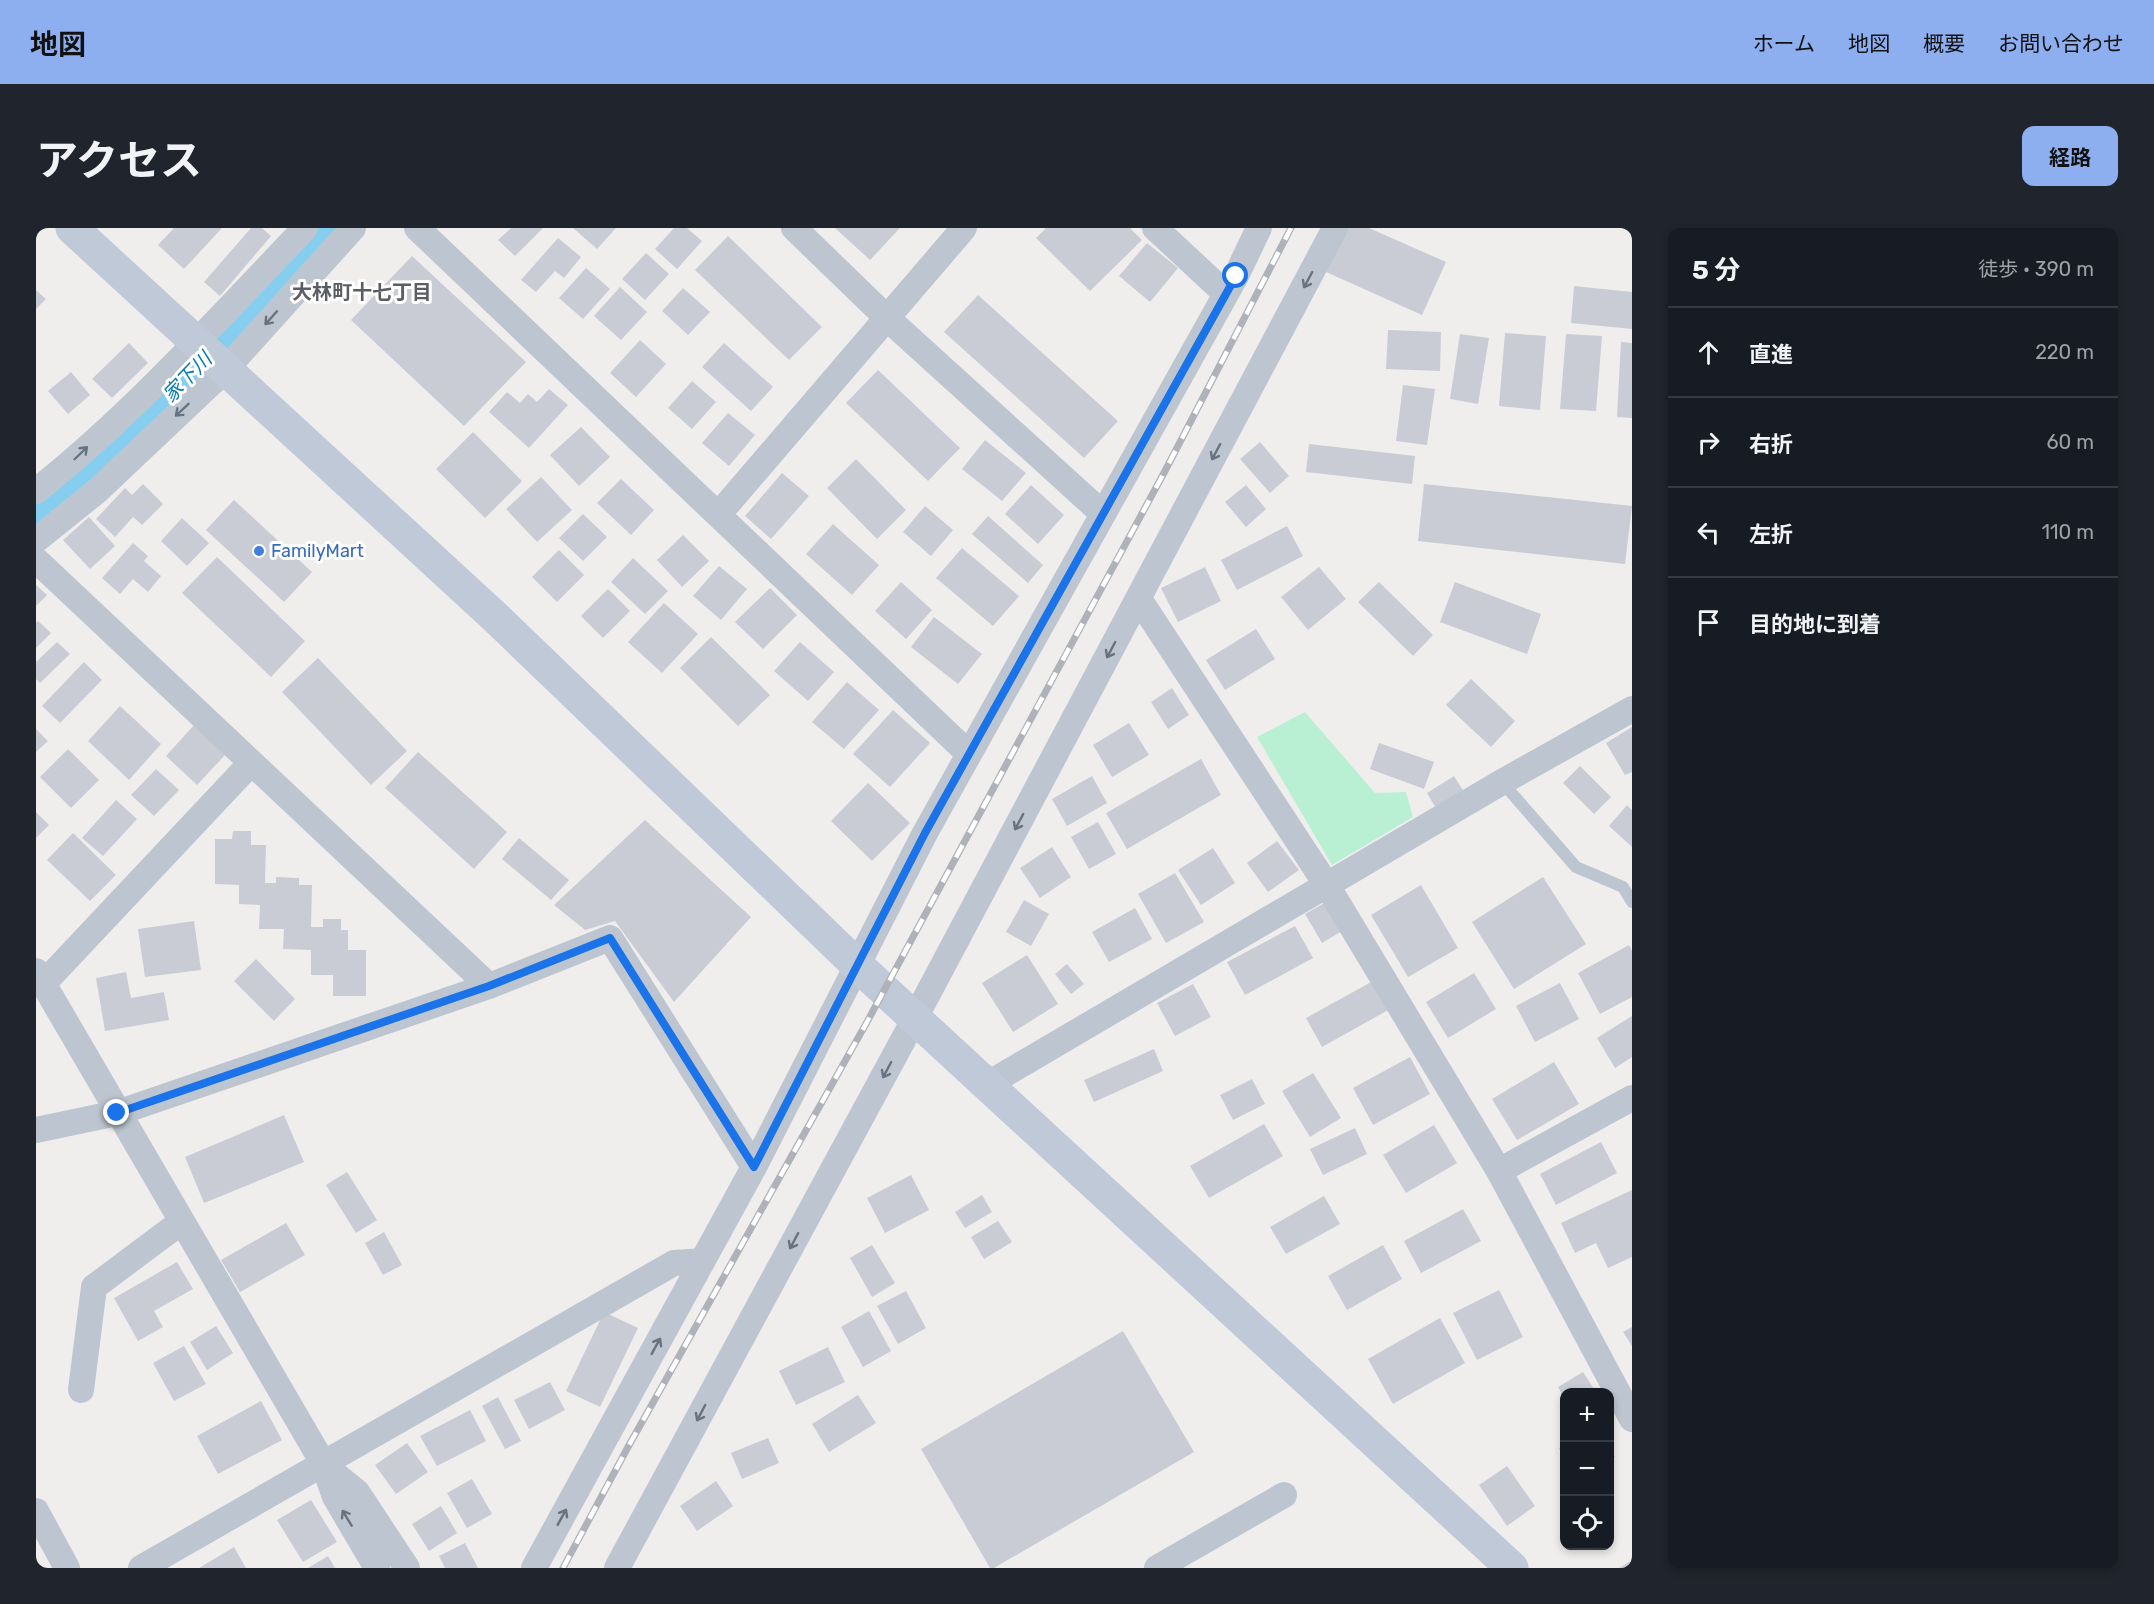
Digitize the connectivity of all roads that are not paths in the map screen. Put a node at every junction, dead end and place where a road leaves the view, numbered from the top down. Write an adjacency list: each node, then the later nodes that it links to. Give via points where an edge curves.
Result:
1 (72, 228): 12 (street)
2 (305, 228): 12 (street)
3 (352, 228): 13 (street, one-way to 13)
4 (417, 228): 16 (street)
5 (794, 228): 11 (street)
6 (964, 228): 11 (street)
7 (1155, 228): 10 (street)
8 (1259, 228): 10 (street)
9 (1335, 228): 19 (street, one-way to 19)
10 (1226, 294): 15 (street)
11 (887, 318): 15 (street); 16 (street)
12 (195, 343): 13 (street); 14 (street, one-way to 12)
13 (225, 370): 17 (street, one-way to 17, via 96,491); 26 (street, via 495,617)
14 (36, 491)
15 (1103, 514): 21 (street)
16 (718, 515): 21 (street)
17 (36, 540)
18 (36, 560): 22 (street)
19 (1139, 599): 24 (street); 29 (street, one-way to 29)
20 (1632, 709): 23 (street)
21 (969, 754): 26 (street)
22 (251, 763): 27 (street); 28 (street)
23 (1502, 782): 24 (street); 25 (lane, via 1576,867 1623,887)
24 (1328, 887): 30 (street); 35 (street)
25 (1632, 902)
26 (857, 965): 29 (street); 34 (street)
27 (40, 978): 32 (street)
28 (489, 986): 32 (street); 34 (street, via 610,938)
29 (915, 1018): 30 (street); 48 (street, one-way to 48)
30 (988, 1084): 50 (street)
31 (1632, 1098): 35 (street)
32 (117, 1113): 33 (street); 36 (street)
33 (36, 1130)
34 (754, 1167): 37 (street)
35 (1499, 1171): 39 (street)
36 (181, 1222): 38 (street, via 94,1287); 40 (street)
37 (703, 1261): 40 (street, via 674,1263); 47 (street, one-way to 37)
38 (81, 1390)
39 (1632, 1419)
40 (322, 1464): 44 (street); 45 (street, one-way to 40, via 335,1497); 46 (street, via 357,1492)
41 (1284, 1495): 49 (street)
42 (36, 1511): 43 (street)
43 (67, 1568)
44 (141, 1568)
45 (377, 1568)
46 (407, 1568)
47 (534, 1568)
48 (617, 1568)
49 (1157, 1568)
50 (1512, 1568)

